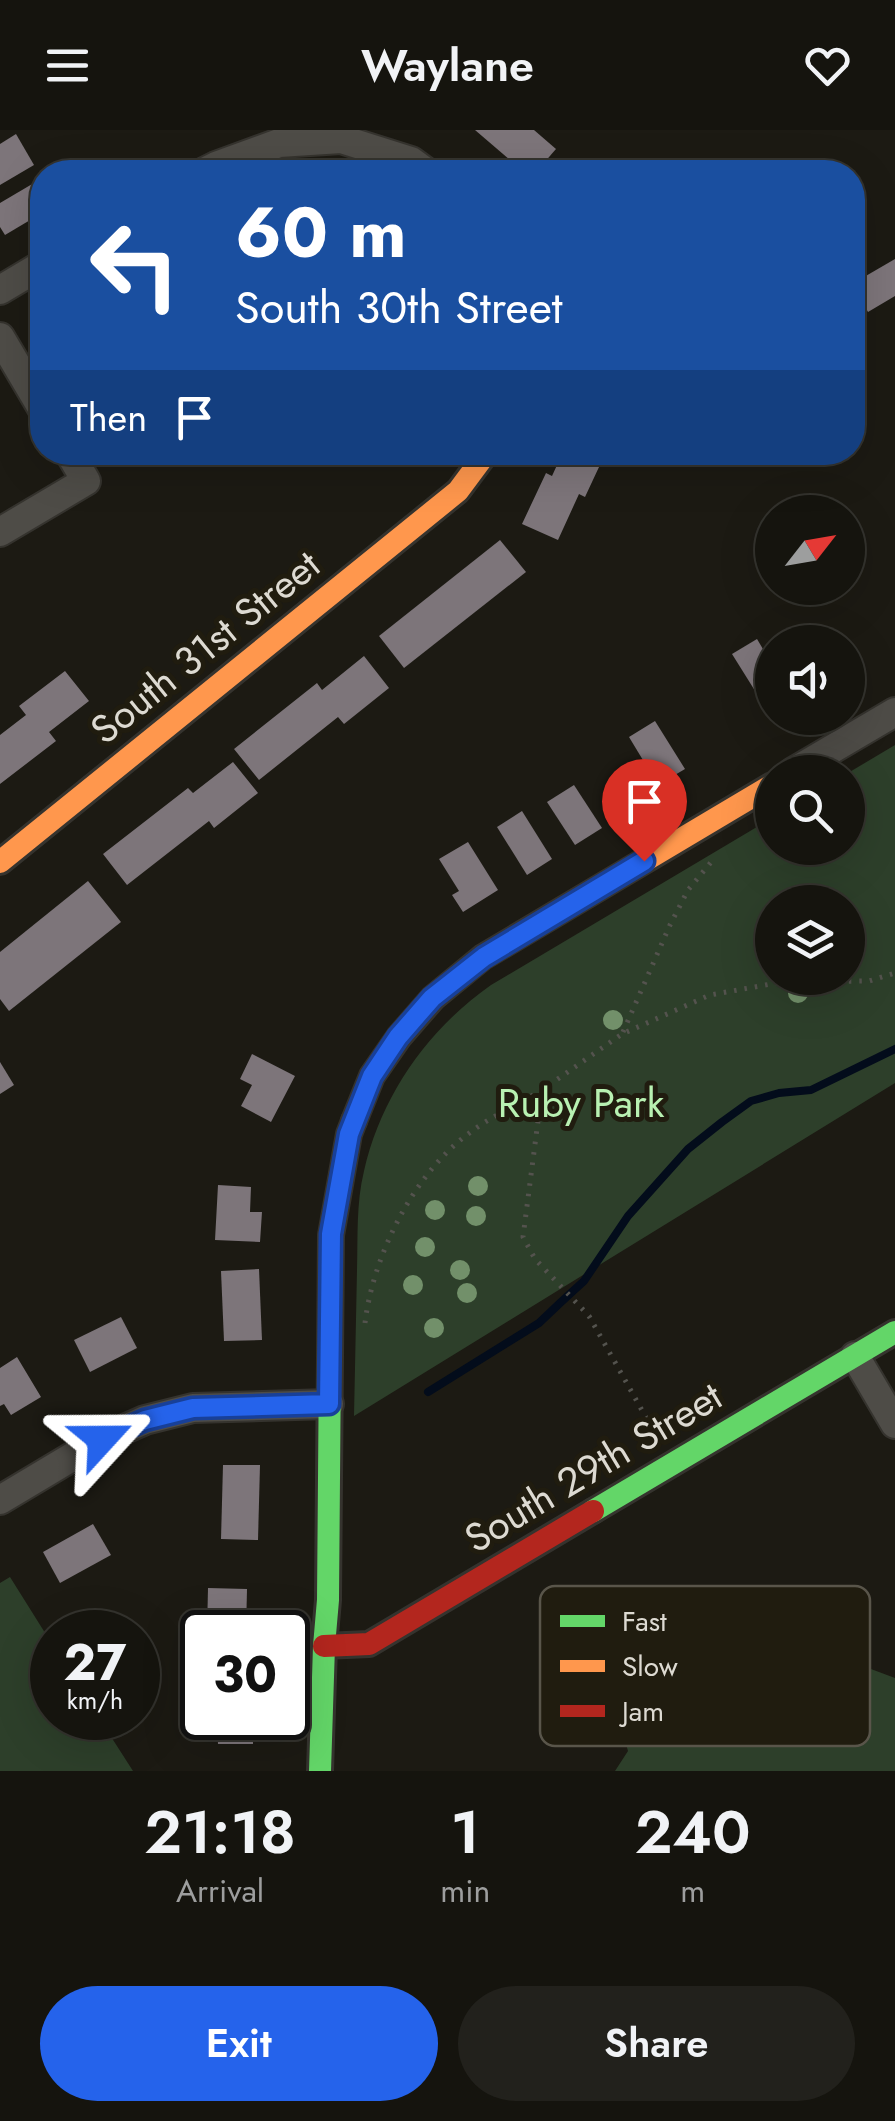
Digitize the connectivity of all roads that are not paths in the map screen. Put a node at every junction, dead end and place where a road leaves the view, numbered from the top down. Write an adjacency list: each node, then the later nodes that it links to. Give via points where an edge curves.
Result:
1 (232, 160): 2 (street, via 279,143 341,140)
2 (411, 160)
3 (30, 272): 4 (street)
4 (0, 290)
5 (0, 337): 6 (street)
6 (30, 388)
7 (77, 465): 9 (street, via 86,481)
8 (478, 465): 13 (street, South 31st Street, via 458,491)
9 (0, 532)
10 (895, 712): 11 (street)
11 (823, 755)
12 (755, 795): 16 (street, via 484,957 432,998 398,1037 372,1076 349,1134 331,1234)
13 (0, 862)
14 (895, 1332): 15 (street, South 29th Street)
15 (855, 1356): 17 (street); 19 (street, South 29th Street, via 369,1644)
16 (329, 1404): 18 (street, via 193,1408 145,1420); 19 (street)
17 (895, 1424)
18 (0, 1500)
19 (324, 1646): 20 (street)
20 (320, 1771)

